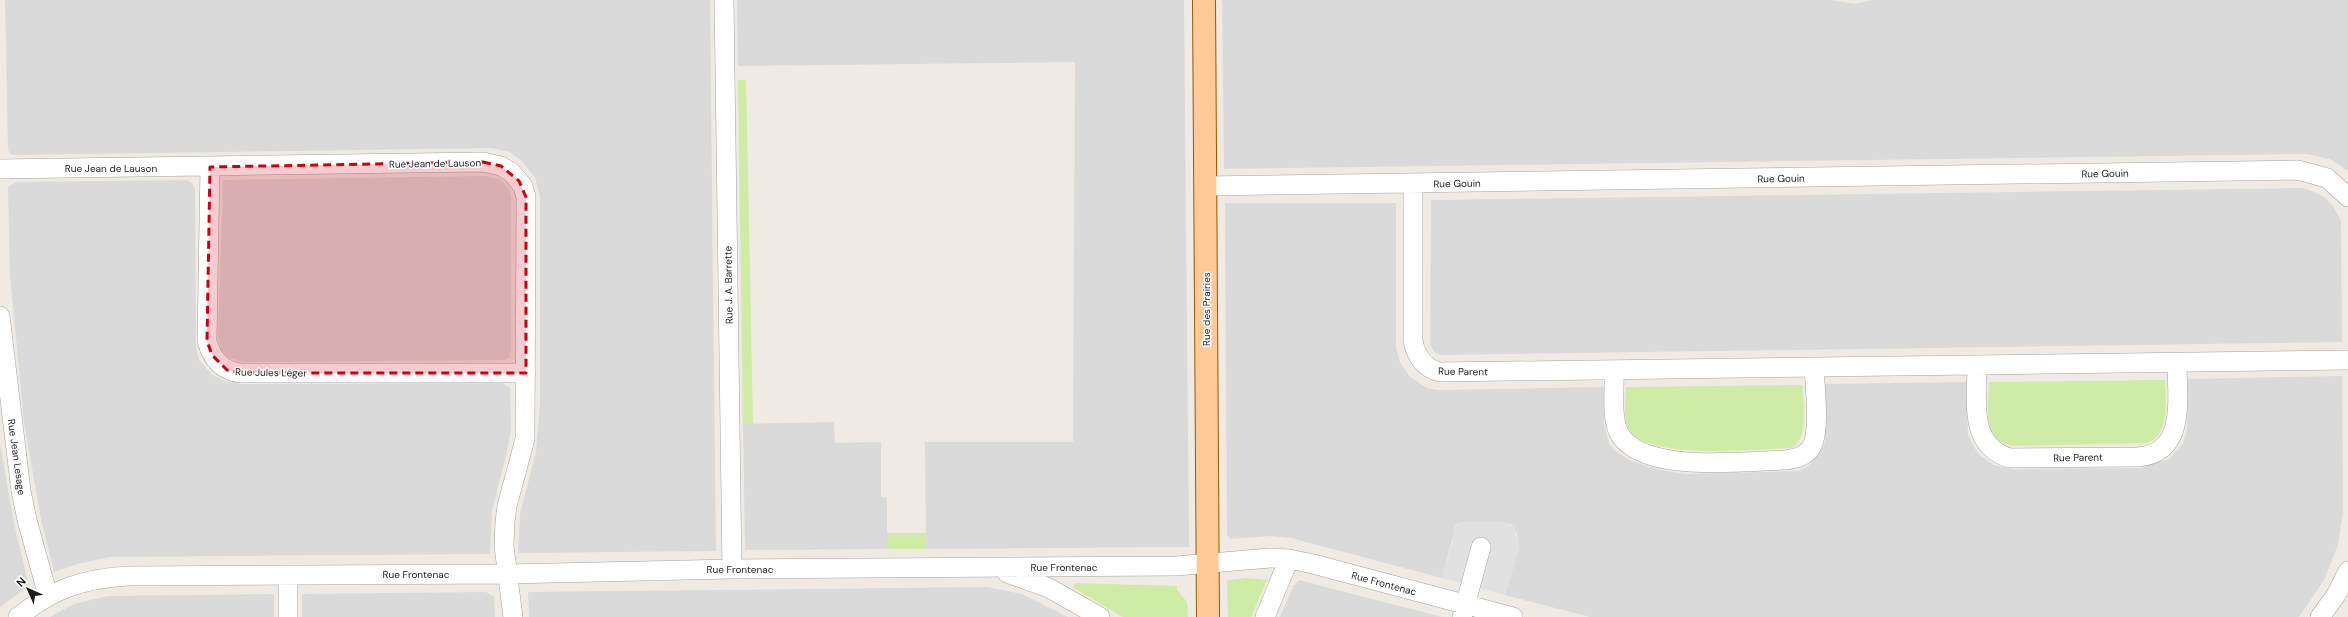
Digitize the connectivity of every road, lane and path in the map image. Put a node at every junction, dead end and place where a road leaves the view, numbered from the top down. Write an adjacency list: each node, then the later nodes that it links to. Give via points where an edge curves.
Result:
1 (724, 0): 19 (street, Rue J. A. Barrette)
2 (1204, 0): 6 (main road, Rue des Prairies)
3 (210, 167): 4 (street, Rue Jean de Lauson); 14 (street, Rue Jean de Lauson, via 483,162 506,169 519,181 526,197); 14 (street, Rue Jules Léger, via 207,341 212,355 227,370 241,373)
4 (0, 169)
5 (1412, 184): 6 (street, Rue Gouin); 7 (street, Rue Gouin, via 2298,170 2327,178); 13 (street, Rue Parent, via 1413,341 1420,358 1428,368 1440,372)
6 (1205, 186): 17 (main road, Rue des Prairies)
7 (2348, 197)
8 (0, 316): 23 (street, Rue Jean Lesage, via 20,484)
9 (2348, 360): 10 (street, Rue Parent)
10 (2177, 363): 11 (street, Rue Parent); 11 (street, Rue Parent, via 2176,424 2172,438 2166,446 2152,454 2123,457 2010,458 1996,453 1985,442 1979,429)
11 (1977, 366): 12 (street, Rue Parent)
12 (1814, 368): 13 (street, Rue Parent); 13 (street, via 1815,438 1805,454 1799,458 1785,460 1679,462 1647,455 1623,438 1615,419)
13 (1614, 370)
14 (526, 373): 21 (street, Rue Jean de Lauson, via 525,439 505,522 504,546)
15 (1481, 547): 24 (street)
16 (1289, 559): 17 (street, Rue Frontenac); 24 (street, Rue Frontenac); 30 (street)
17 (1208, 564): 18 (street, Rue Frontenac); 29 (main road, Rue des Prairies)
18 (988, 568): 19 (street, Rue Frontenac); 28 (street, via 1032,580)
19 (732, 569): 21 (street, Rue Frontenac)
20 (2348, 571): 32 (street, via 2336,595)
21 (508, 574): 22 (street, Rue Frontenac); 27 (street, Rue Jean de Lauson)
22 (288, 575): 23 (street, Rue Frontenac, via 109,577 75,584); 26 (street)
23 (48, 596): 25 (street, Rue Frontenac)
24 (1463, 611): 31 (street, Rue Frontenac)
25 (18, 617)
26 (288, 617)
27 (512, 617)
28 (1100, 617)
29 (1208, 617)
30 (1265, 617)
31 (1513, 617)
32 (2320, 617)

